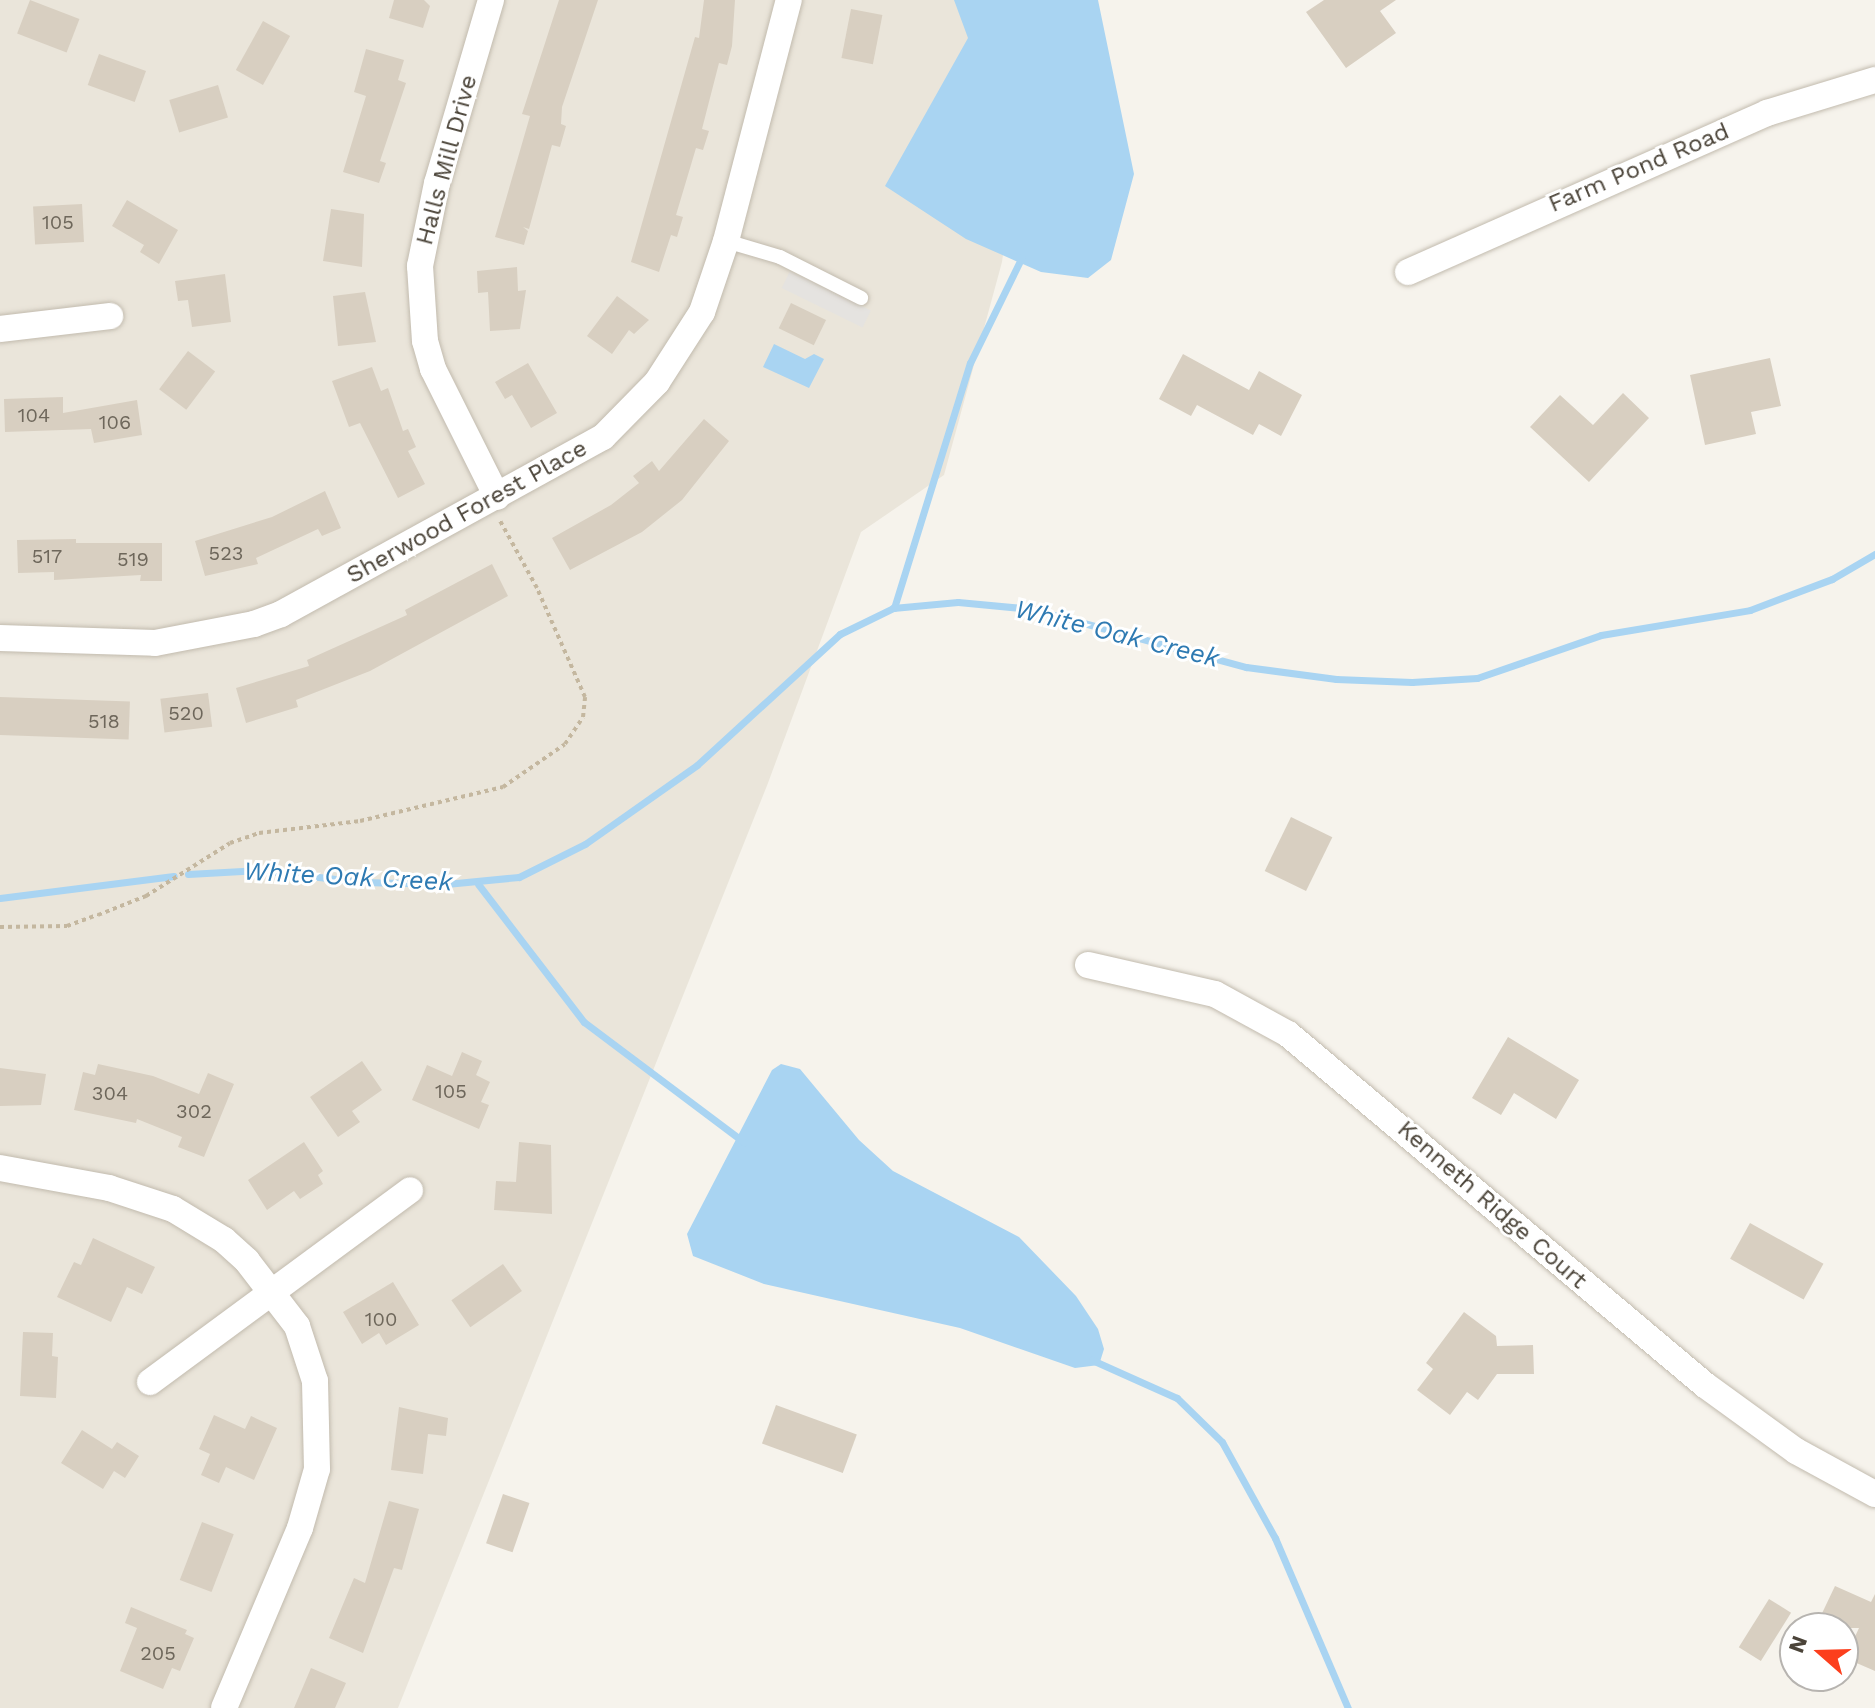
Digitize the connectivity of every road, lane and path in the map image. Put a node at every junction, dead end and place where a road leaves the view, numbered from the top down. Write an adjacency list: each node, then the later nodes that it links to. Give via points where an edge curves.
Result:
1 (491, 0): 9 (street, Halls Mill Drive, via 434,195 420,266 425,341 433,369)
2 (789, 0): 4 (street, Sherwood Forest Place)
3 (1875, 80): 5 (street, Farm Pond Road, via 1767,113)
4 (726, 241): 6 (lane, via 780,257); 9 (street, Sherwood Forest Place, via 702,312 680,352 632,412 566,461)
5 (1408, 272)
6 (861, 298)
7 (110, 316): 8 (street)
8 (0, 329)
9 (497, 497): 10 (street, Sherwood Forest Place, via 254,624 155,643); 11 (path, via 496,514 537,588 585,697 583,717 565,744 503,787 360,821 259,833 230,843 146,896 98,915 67,926)
10 (0, 638)
11 (0, 927)
12 (1088, 965): 17 (street, Kenneth Ridge Court, via 1215,994 1288,1034 1705,1385 1796,1451)
13 (0, 1168): 15 (street, via 109,1188 173,1209 224,1240)
14 (410, 1190): 15 (street)
15 (274, 1290): 16 (street); 18 (street, via 297,1326 315,1381 317,1469 300,1528)
16 (150, 1382)
17 (1875, 1494)
18 (224, 1708)

